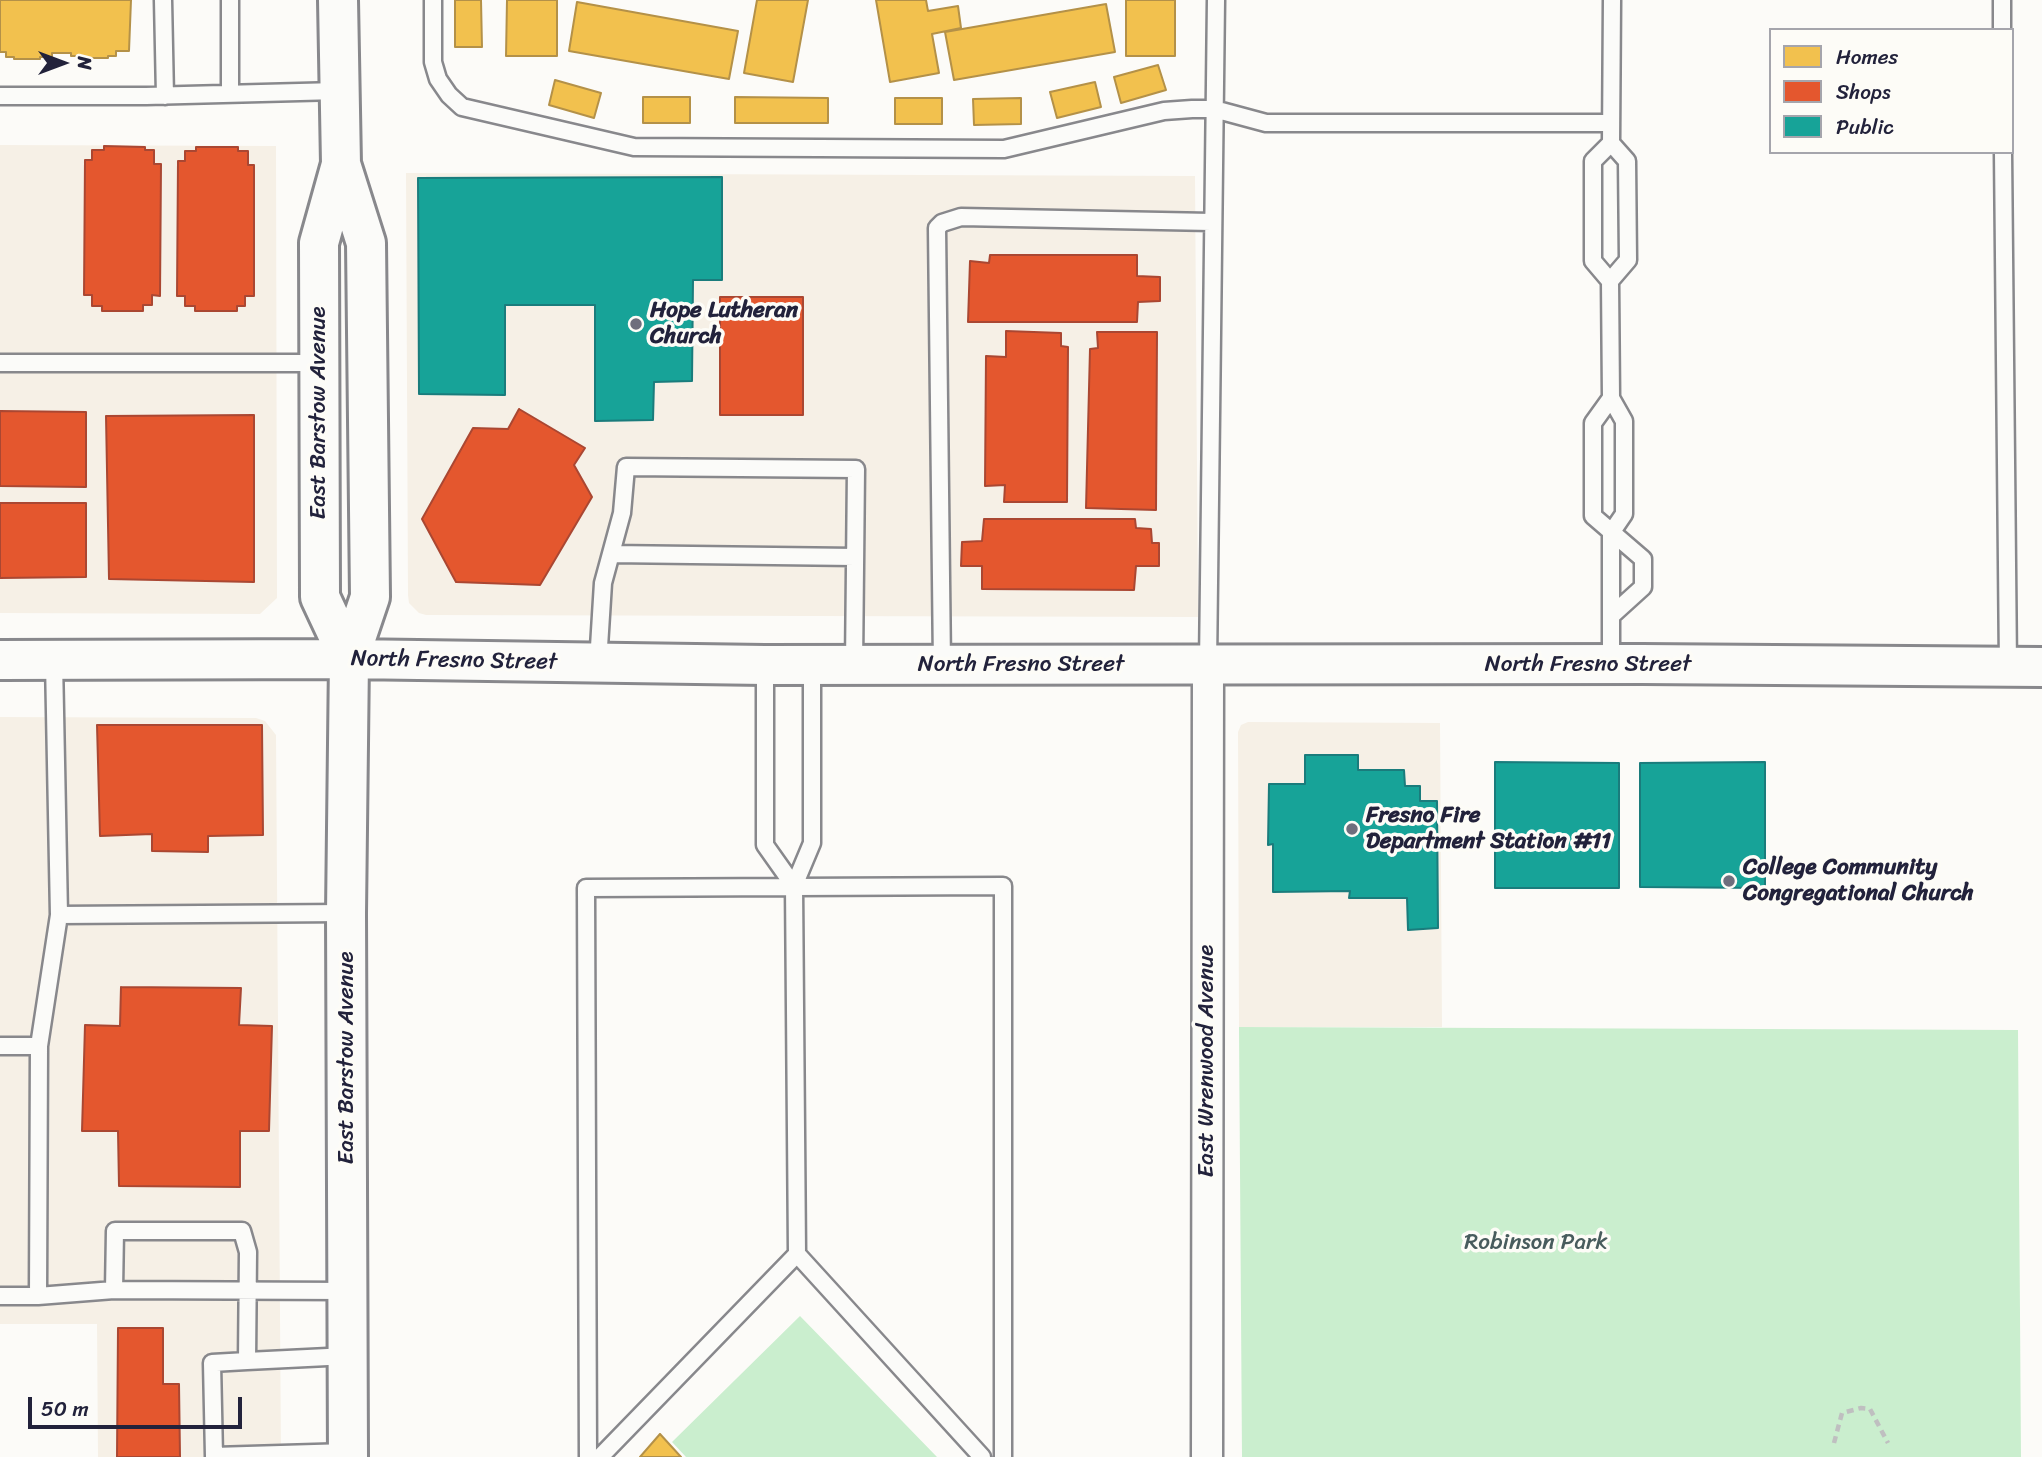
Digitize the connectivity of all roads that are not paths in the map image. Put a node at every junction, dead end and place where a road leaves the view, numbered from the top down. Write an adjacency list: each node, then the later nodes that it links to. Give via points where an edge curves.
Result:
1 (163, 0): 12 (lane)
2 (230, 0): 10 (lane)
3 (338, 0): 9 (main road, East Barstow Avenue)
4 (433, 0): 13 (lane, via 433,62 438,79 461,107 634,147 1004,149 1164,111)
5 (1216, 0): 13 (lane)
6 (1612, 0): 14 (lane)
7 (2002, 0): 8 (lane)
8 (2002, 28)
9 (338, 91): 10 (lane); 17 (main road, East Barstow Avenue)
10 (230, 94): 12 (lane)
11 (0, 96): 12 (lane)
12 (165, 96)
13 (1214, 109): 14 (lane, via 1266,123); 18 (lane)
14 (1611, 123): 15 (lane)
15 (1611, 143): 19 (lane, via 1627,162 1628,260); 19 (lane, via 1593,161 1593,261)
16 (2003, 154): 37 (lane)
17 (341, 164): 21 (main road, East Barstow Avenue, via 319,243); 27 (main road, East Barstow Avenue, via 366,243 370,597)
18 (1212, 222): 34 (lane, via 961,217 937,228); 35 (lane)
19 (1610, 281): 22 (lane)
20 (0, 363): 21 (lane)
21 (318, 363): 27 (main road, East Barstow Avenue, via 320,597)
22 (1611, 398): 23 (lane, via 1624,421 1624,514); 23 (lane, via 1592,423 1593,516)
23 (1611, 533): 26 (lane); 26 (lane, via 1643,559 1643,587)
24 (611, 554): 25 (lane); 25 (lane, via 622,513 626,467 856,469); 30 (lane, via 603,583)
25 (855, 557): 33 (lane)
26 (1611, 616): 36 (lane)
27 (349, 659): 29 (main road, North Fresno Street); 30 (main road, North Fresno Street); 39 (main road, East Barstow Avenue)
28 (0, 660): 29 (main road, North Fresno Street)
29 (54, 661): 40 (lane)
30 (598, 663): 31 (main road, North Fresno Street)
31 (765, 665): 32 (main road, North Fresno Street); 38 (lane, via 765,845)
32 (812, 665): 33 (main road, North Fresno Street); 38 (lane, via 812,843)
33 (855, 665): 34 (main road, North Fresno Street)
34 (942, 665): 35 (main road, North Fresno Street)
35 (1208, 665): 36 (main road, North Fresno Street); 56 (street, East Wrenwood Avenue)
36 (1612, 665): 37 (main road, North Fresno Street)
37 (2025, 667)
38 (794, 886): 43 (lane); 52 (lane, via 586,888); 55 (lane, via 1003,886)
39 (346, 913): 40 (lane); 46 (main road, East Barstow Avenue)
40 (59, 915): 42 (lane)
41 (0, 1046): 42 (lane)
42 (39, 1046): 48 (lane)
43 (797, 1254): 53 (lane); 54 (lane)
44 (114, 1290): 45 (lane); 45 (lane, via 115,1231 242,1231); 48 (lane)
45 (248, 1290): 46 (lane); 50 (lane)
46 (347, 1291): 49 (main road, East Barstow Avenue)
47 (0, 1296): 48 (lane)
48 (38, 1296)
49 (348, 1356): 50 (lane); 51 (main road, East Barstow Avenue)
50 (247, 1361): 51 (lane, via 212,1363 214,1456)
51 (348, 1454)
52 (588, 1457)
53 (600, 1457)
54 (982, 1457)
55 (1003, 1457)
56 (1207, 1457)

